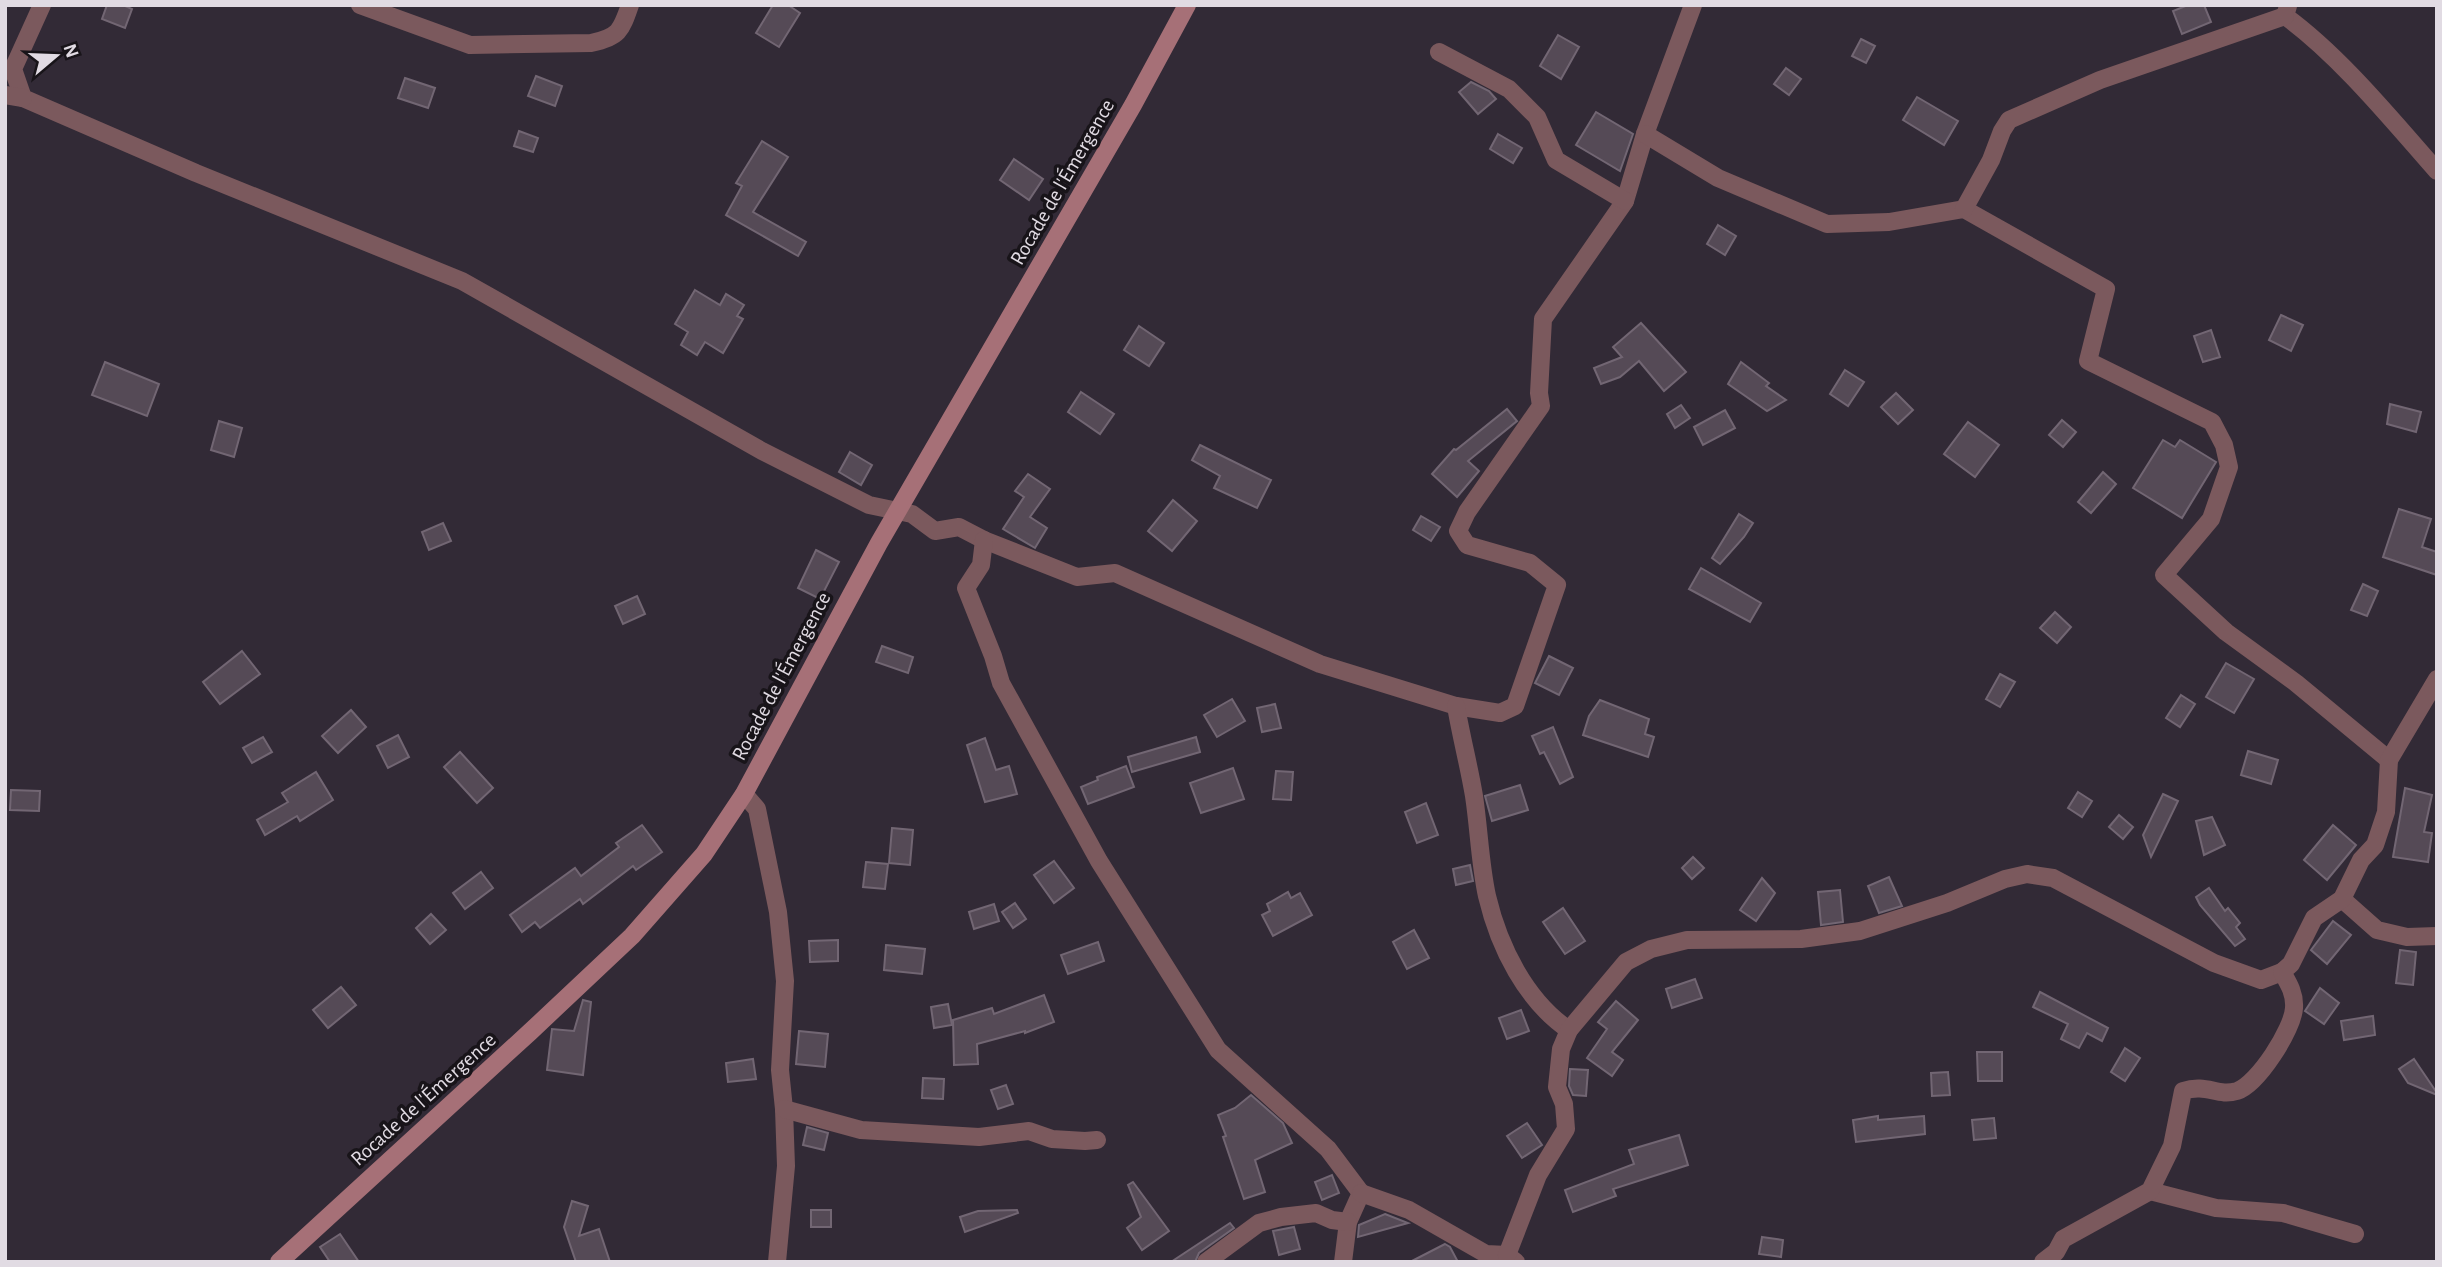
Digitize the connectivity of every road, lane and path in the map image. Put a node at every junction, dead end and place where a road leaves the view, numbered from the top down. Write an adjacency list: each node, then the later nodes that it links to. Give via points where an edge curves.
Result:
1 (42, 5): 8 (street, via 13,69)
2 (360, 5): 3 (street, via 470,45 608,39 622,30)
3 (630, 5)
4 (1187, 5): 13 (street, Rocade de l'Émergence)
5 (1693, 5): 9 (street)
6 (2287, 11): 10 (street); 12 (street, via 2100,80 2009,120)
7 (1439, 52): 11 (street, via 1509,89 1537,117 1556,160)
8 (14, 97): 13 (street, via 462,281 762,451 869,505)
9 (1645, 134): 11 (street); 12 (street, via 1718,178 1827,224 1889,222)
10 (2437, 171)
11 (1625, 201): 16 (street, via 1543,319 1541,406 1458,531 1467,545 1530,563 1557,585 1515,706 1500,713)
12 (1964, 209): 17 (street, via 2106,289 2088,361 2212,422 2229,467 2211,519 2164,575 2226,632)
13 (898, 512): 14 (street, via 912,514 935,531 959,527); 18 (street, Rocade de l'Émergence)
14 (984, 540): 16 (street, via 1077,577 1115,573 1320,664); 26 (street, via 981,565 966,588 1001,683 1099,861 1218,1050 1328,1149)
15 (2437, 679): 17 (street)
16 (1456, 706): 22 (street, via 1487,895 1498,932 1529,992)
17 (2389, 760): 19 (street, via 2386,812 2379,834)
18 (744, 793): 23 (street, via 757,809 778,912 785,981 780,1070); 30 (street, Rocade de l'Émergence, via 704,854 632,936)
19 (2342, 899): 20 (street, via 2376,930 2407,937); 21 (street, via 2314,918 2291,964)
20 (2437, 936)
21 (2282, 972): 22 (street, via 2261,980 2214,963 2053,878 2027,874 1860,931 1801,939 1687,940 1651,949 1626,961); 25 (street, via 2292,989 2289,1029 2255,1078 2239,1090 2226,1093 2197,1086 2183,1091 2172,1146)
22 (1569, 1030): 29 (street, via 1561,1049 1557,1087 1566,1129 1528,1196)
23 (784, 1109): 24 (street, via 861,1130 979,1137 1029,1131 1052,1139); 31 (street, via 786,1166)
24 (1097, 1140)
25 (2150, 1191): 28 (street, via 2216,1208 2283,1213); 34 (street, via 2063,1239)
26 (1361, 1193): 27 (street); 29 (street, via 1409,1210 1486,1254)
27 (1348, 1222): 32 (street, via 1316,1213 1259,1223); 33 (street)
28 (2354, 1234)
29 (1511, 1258)
30 (278, 1262)
31 (777, 1262)
32 (1206, 1262)
33 (1343, 1262)
34 (2043, 1262)

